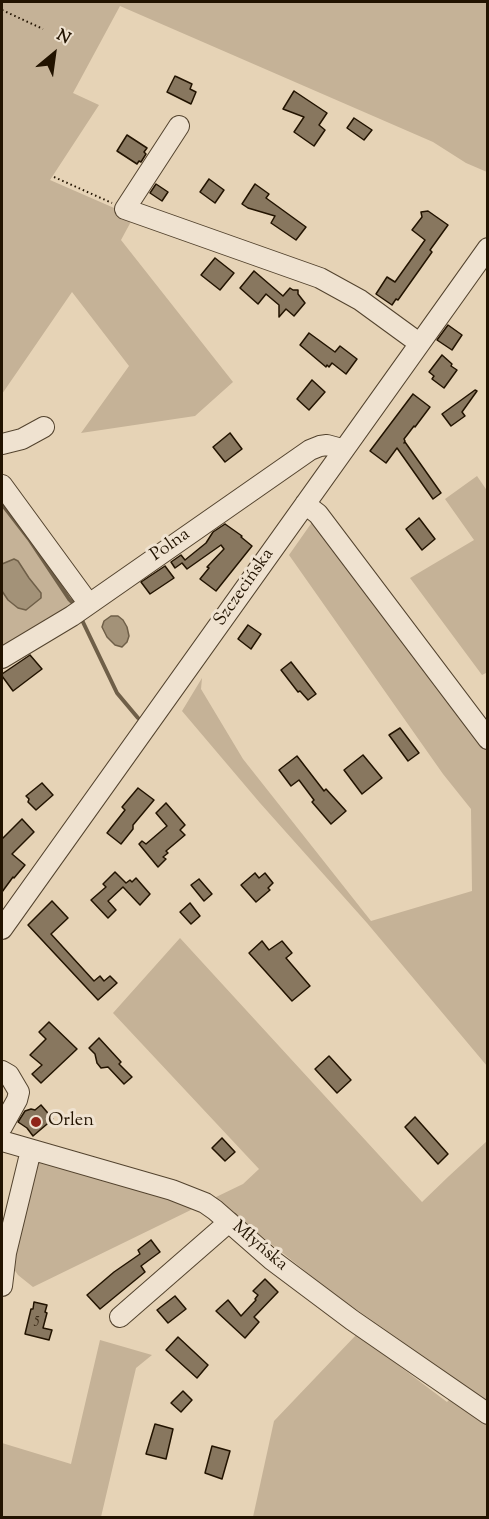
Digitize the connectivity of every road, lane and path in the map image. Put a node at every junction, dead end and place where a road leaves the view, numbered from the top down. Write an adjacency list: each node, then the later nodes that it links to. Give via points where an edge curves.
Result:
1 (2, 10): 2 (path)
2 (44, 28)
3 (178, 126): 5 (street)
4 (54, 177): 5 (path)
5 (125, 209): 7 (street, via 320,278 360,300)
6 (488, 248): 7 (street, Szczecińska)
7 (419, 343): 10 (street, Szczecińska)
8 (44, 427): 9 (street)
9 (2, 444)
10 (343, 451): 12 (street, Szczecińska); 13 (street, Polna, via 323,445 310,450)
11 (2, 485): 13 (street)
12 (305, 504): 15 (street, via 318,514); 16 (street, Szczecińska)
13 (89, 604): 14 (street, Polna)
14 (2, 658)
15 (488, 739)
16 (2, 929)
17 (2, 1071): 18 (street, via 19,1092)
18 (2, 1127)
19 (2, 1141): 20 (street, Młyńska)
20 (38, 1152): 21 (street, Młyńska, via 182,1193 205,1203); 22 (street, via 6,1253)
21 (229, 1222): 23 (street); 24 (street, Młyńska, via 352,1320)
22 (2, 1286)
23 (120, 1317)
24 (488, 1414)

